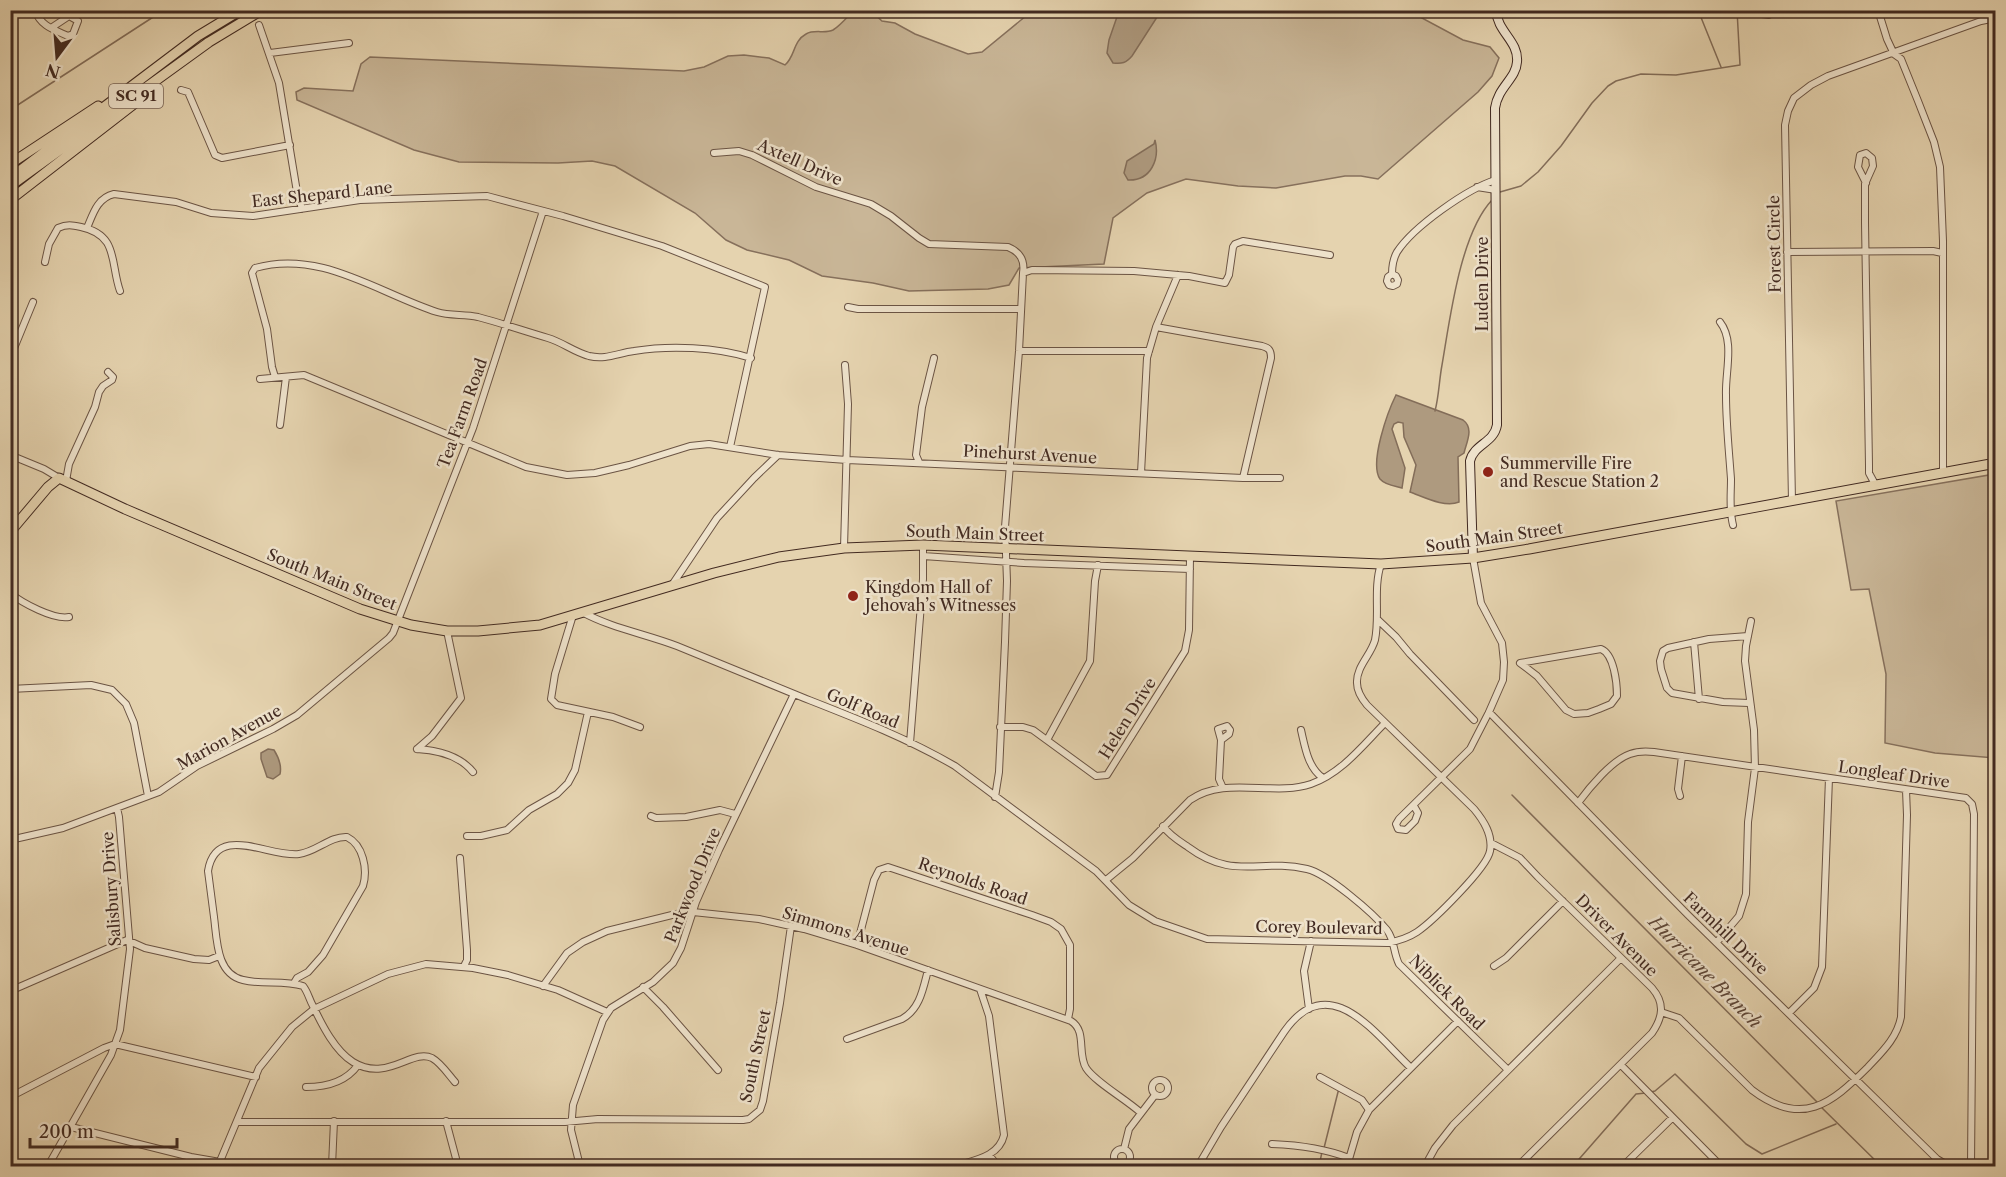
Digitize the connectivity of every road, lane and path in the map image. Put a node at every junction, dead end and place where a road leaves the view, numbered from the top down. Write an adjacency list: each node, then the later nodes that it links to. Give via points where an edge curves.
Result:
1 (35, 10): 10 (street, via 38,19)
2 (241, 10): 15 (main road, SC 91)
3 (265, 10): 14 (main road, SC 91, via 209,42)
4 (1496, 10): 21 (street, Luden Drive, via 1517,58 1515,71 1496,101)
5 (1761, 10): 6 (street, via 1766,15)
6 (1779, 10)
7 (1878, 10): 13 (street)
8 (1995, 18): 13 (street, Forest Circle)
9 (259, 25): 12 (street)
10 (51, 28)
11 (349, 43): 12 (street)
12 (270, 53): 17 (street)
13 (1894, 54): 31 (street, Forest Circle, via 1823,79 1799,93 1791,104 1785,125); 32 (street, via 1901,58 1939,158)
14 (181, 64): 23 (main road, SC 91); 26 (main road, via 116,120)
15 (140, 79): 19 (main road); 20 (main road, SC 91)
16 (181, 90): 17 (street, via 188,92 218,157)
17 (290, 145): 27 (street)
18 (714, 153): 35 (street, Axtell Drive, via 739,151 752,155 816,187 871,204 929,244 1008,247 1018,252)
19 (10, 164)
20 (10, 178)
21 (1496, 180): 24 (street); 25 (street, Luden Drive)
22 (1866, 183): 30 (street)
23 (10, 186)
24 (1477, 187): 25 (street); 36 (street, via 1439,212 1399,249)
25 (1496, 190): 79 (street, Luden Drive, via 1497,425 1493,436 1474,450 1470,461)
26 (10, 200)
27 (302, 209): 28 (street, East Shepard Lane, via 360,200 487,196); 29 (street, East Shepard Lane, via 253,216 211,213 176,202 114,194 98,204)
28 (543, 211): 43 (street, Tea Farm Road); 48 (street, East Shepard Lane, via 662,246 765,287)
29 (87, 228): 34 (street, via 58,228); 38 (street, via 110,246)
30 (1866, 251): 31 (street); 32 (street); 69 (street, via 1869,473)
31 (1787, 252): 70 (street, Forest Circle)
32 (1942, 253): 65 (street)
33 (1330, 255): 37 (street, via 1243,241 1233,247 1225,283)
34 (45, 262)
35 (1023, 273): 37 (street, via 1134,271); 41 (street)
36 (1392, 274)
37 (1178, 275): 44 (street)
38 (120, 291)
39 (33, 302): 47 (street)
40 (848, 307): 41 (street)
41 (1020, 309): 45 (street)
42 (1720, 322): 71 (street, via 1727,349)
43 (506, 327): 48 (street, via 551,338 576,352 597,357 636,350 699,348); 52 (street, via 477,317 436,311 336,270 290,264 255,268 252,276); 56 (street, Tea Farm Road)
44 (1156, 327): 46 (street); 66 (street, via 1262,346 1270,351)
45 (1019, 351): 46 (street); 63 (street)
46 (1149, 351): 64 (street)
47 (10, 358)
48 (751, 358): 57 (street)
49 (934, 358): 61 (street, via 922,407 916,455)
50 (845, 365): 60 (street)
51 (108, 372): 68 (street, via 112,380 99,392)
52 (275, 377): 53 (street, Pinehurst Avenue); 54 (street, Pinehurst Avenue)
53 (286, 377): 55 (street); 56 (street, Pinehurst Avenue, via 304,375)
54 (260, 379)
55 (280, 425)
56 (468, 441): 57 (street, Pinehurst Avenue, via 526,467 567,476 629,465 696,445); 90 (street, Tea Farm Road)
57 (730, 447): 59 (street, Pinehurst Avenue)
58 (10, 455): 68 (street)
59 (778, 455): 60 (street, Pinehurst Avenue); 84 (street, via 717,518)
60 (846, 460): 61 (street, Pinehurst Avenue); 75 (street)
61 (919, 462): 63 (street, Pinehurst Avenue)
62 (1995, 464): 65 (main road, South Main Street)
63 (1010, 467): 64 (street, Pinehurst Avenue); 76 (street)
64 (1141, 472): 66 (street, Pinehurst Avenue)
65 (1943, 473): 69 (main road, South Main Street)
66 (1243, 478): 67 (street, Pinehurst Avenue)
67 (1280, 478)
68 (63, 480): 73 (main road, via 48,487); 90 (main road, South Main Street)
69 (1876, 486): 70 (main road, South Main Street)
70 (1791, 501): 71 (main road, South Main Street)
71 (1729, 512): 72 (street); 79 (main road, South Main Street)
72 (1733, 525)
73 (10, 532)
74 (923, 545): 75 (main road, South Main Street); 76 (main road, South Main Street); 77 (street)
75 (844, 548): 84 (main road, South Main Street, via 779,556)
76 (1006, 549): 78 (main road, South Main Street); 80 (street)
77 (923, 556): 80 (street); 109 (street)
78 (1190, 557): 81 (main road, South Main Street); 83 (street, Helen Drive)
79 (1473, 558): 81 (main road, South Main Street); 94 (street, via 1480,603 1500,639)
80 (1007, 562): 82 (street); 105 (street)
81 (1381, 564): 88 (street, via 1377,575)
82 (1098, 565): 83 (street); 107 (street, via 1091,656)
83 (1190, 569): 107 (street, Helen Drive, via 1189,637 1185,651 1107,775 1096,776)
84 (672, 585): 86 (main road, South Main Street)
85 (10, 593): 87 (street, via 36,609)
86 (577, 613): 91 (main road, South Main Street, via 528,628); 97 (street, Golf Road, via 676,646); 100 (street, via 550,697 557,705)
87 (69, 617)
88 (1377, 619): 102 (street); 103 (street, via 1373,646 1361,666 1357,683 1363,700)
89 (1751, 621): 92 (street)
90 (397, 622): 91 (main road, South Main Street); 118 (street, Marion Avenue, via 389,638 297,715)
91 (447, 630): 112 (street, via 461,698 417,749 460,761)
92 (1748, 636): 93 (street); 99 (street, via 1745,661)
93 (1694, 642): 98 (street); 98 (street, via 1665,649 1660,661 1669,691)
94 (1504, 662): 95 (street); 101 (street, via 1503,680)
95 (1520, 663): 95 (street, via 1574,714 1599,710 1617,696 1611,658 1605,650)
96 (10, 689): 118 (street, via 91,686 112,690 126,704 137,732)
97 (794, 694): 109 (street, Golf Road); 124 (street, Parkwood Drive)
98 (1699, 699): 99 (street)
99 (1749, 704): 111 (street)
100 (588, 712): 104 (street); 127 (street, via 575,770 561,791 537,804 507,830)
101 (1489, 712): 114 (street, via 1470,748); 121 (street, Farmhill Drive)
102 (1473, 720)
103 (1385, 723): 113 (street, via 1344,765); 114 (street)
104 (640, 727)
105 (1000, 727): 107 (street, Helen Drive, via 1028,728); 120 (street)
106 (1301, 730): 113 (street, via 1310,762)
107 (1047, 740)
108 (1221, 740): 116 (street, via 1219,779)
109 (910, 743): 120 (street, Golf Road, via 955,766)
110 (1682, 756): 111 (street, Longleaf Drive); 119 (street); 121 (street, Longleaf Drive, via 1645,751 1628,755)
111 (1755, 768): 115 (street, Longleaf Drive); 138 (street, via 1745,900 1736,921)
112 (473, 772)
113 (1323, 778): 116 (street, via 1294,788)
114 (1442, 778): 122 (street); 129 (street, via 1482,818)
115 (1829, 778): 117 (street, Longleaf Drive); 154 (street, via 1822,967 1814,988)
116 (1223, 788): 126 (street, via 1195,796)
117 (1906, 790): 166 (street, via 1901,1017 1887,1048); 197 (street, Longleaf Drive, via 1966,798 1974,809)
118 (148, 796): 123 (street, Marion Avenue)
119 (1680, 796)
120 (995, 797): 131 (street, Golf Road)
121 (1578, 803): 138 (street, Farmhill Drive)
122 (1414, 806)
123 (117, 808): 128 (street, Marion Avenue, via 63,828); 135 (street, Salisbury Drive)
124 (735, 814): 125 (street, via 720,810 686,817); 133 (street, Parkwood Drive)
125 (651, 816)
126 (1163, 826): 131 (street); 137 (street, Niblick Road, via 1194,852 1220,865 1297,867 1319,873 1377,919)
127 (467, 836)
128 (10, 840)
129 (1491, 843): 132 (street, Driver Avenue, via 1526,863); 137 (street, Corey Boulevard, via 1489,857 1478,873 1427,924)
130 (460, 858): 142 (street, via 467,950)
131 (1106, 880): 136 (street, Corey Boulevard, via 1142,914 1199,937)
132 (1563, 901): 141 (street, Driver Avenue); 143 (street)
133 (693, 912): 134 (street, Simmons Avenue); 146 (street, Simmons Avenue, via 607,932 583,942 567,953); 147 (street, Parkwood Drive, via 673,963)
134 (791, 926): 139 (street, Simmons Avenue); 177 (street, South Street, via 760,1110 743,1120)
135 (130, 940): 140 (street, via 140,947 194,959); 149 (street); 158 (street, Salisbury Drive)
136 (1311, 941): 137 (street, Corey Boulevard); 151 (street, via 1304,971)
137 (1394, 942): 156 (street, Niblick Road, via 1399,964)
138 (1717, 942): 154 (street, Farmhill Drive)
139 (857, 945): 144 (street, Simmons Avenue); 155 (street, Reynolds Road, via 874,880 879,870 888,867 1056,925 1070,945)
140 (219, 956): 145 (street, via 229,973 242,980); 145 (street, via 208,871 216,854 236,844 298,854 347,837 357,846 363,860 363,886 322,955)
141 (1621, 958): 153 (street, Driver Avenue, via 1656,994); 162 (street)
142 (464, 966): 146 (street); 150 (street, via 436,963 407,968)
143 (1494, 966)
144 (928, 970): 148 (street, Simmons Avenue); 157 (street, via 919,1000 910,1014)
145 (294, 983): 150 (street, via 305,988)
146 (543, 986): 152 (street)
147 (643, 987): 152 (street, Parkwood Drive); 163 (street)
148 (980, 989): 155 (street, Simmons Avenue); 181 (street, via 989,1016 1004,1135)
149 (10, 991)
150 (314, 1009): 159 (street, via 341,1052); 164 (street, via 292,1027)
151 (1309, 1009): 161 (street, via 1347,1009); 191 (street, via 1295,1017 1284,1032)
152 (608, 1012): 177 (street, via 573,1106)
153 (1662, 1012): 160 (street, via 1652,1033); 166 (street, via 1679,1018 1752,1090 1779,1106 1803,1109 1820,1105)
154 (1789, 1013): 166 (street, Farmhill Drive)
155 (1068, 1019): 172 (street, Simmons Avenue, via 1080,1031 1087,1070)
156 (1458, 1021): 161 (street); 162 (street, Niblick Road)
157 (847, 1039)
158 (115, 1044): 164 (street); 170 (street); 178 (street, Salisbury Drive)
159 (358, 1065): 167 (street, via 379,1069 423,1056 432,1058); 168 (street, via 346,1078 321,1087)
160 (1621, 1065): 173 (street); 194 (street)
161 (1411, 1068): 171 (street)
162 (1507, 1069): 193 (street, via 1443,1136)
163 (718, 1070)
164 (256, 1077): 176 (street)
165 (1320, 1077): 171 (street, via 1362,1100)
166 (1856, 1079): 196 (street, Farmhill Drive)
167 (455, 1082)
168 (306, 1087)
169 (1155, 1095): 172 (street)
170 (10, 1097)
171 (1369, 1110): 182 (street)
172 (1141, 1113): 180 (street, via 1129,1129)
173 (1672, 1118): 184 (street); 195 (street)
174 (334, 1121): 175 (street, South Street); 176 (street, South Street); 186 (street)
175 (446, 1121): 177 (street, South Street); 187 (street)
176 (238, 1122): 183 (street)
177 (571, 1122): 188 (street)
178 (71, 1127): 183 (street); 185 (street, Salisbury Drive)
179 (1272, 1144): 182 (street)
180 (1124, 1149)
181 (989, 1155): 189 (street); 190 (street)
182 (1349, 1158): 192 (street)
183 (219, 1164)
184 (1720, 1166)
185 (48, 1167)
186 (332, 1167)
187 (458, 1167)
188 (580, 1167)
189 (956, 1167)
190 (998, 1167)
191 (1198, 1167)
192 (1347, 1167)
193 (1425, 1167)
194 (1518, 1167)
195 (1623, 1167)
196 (1949, 1167)
197 (1971, 1167)

